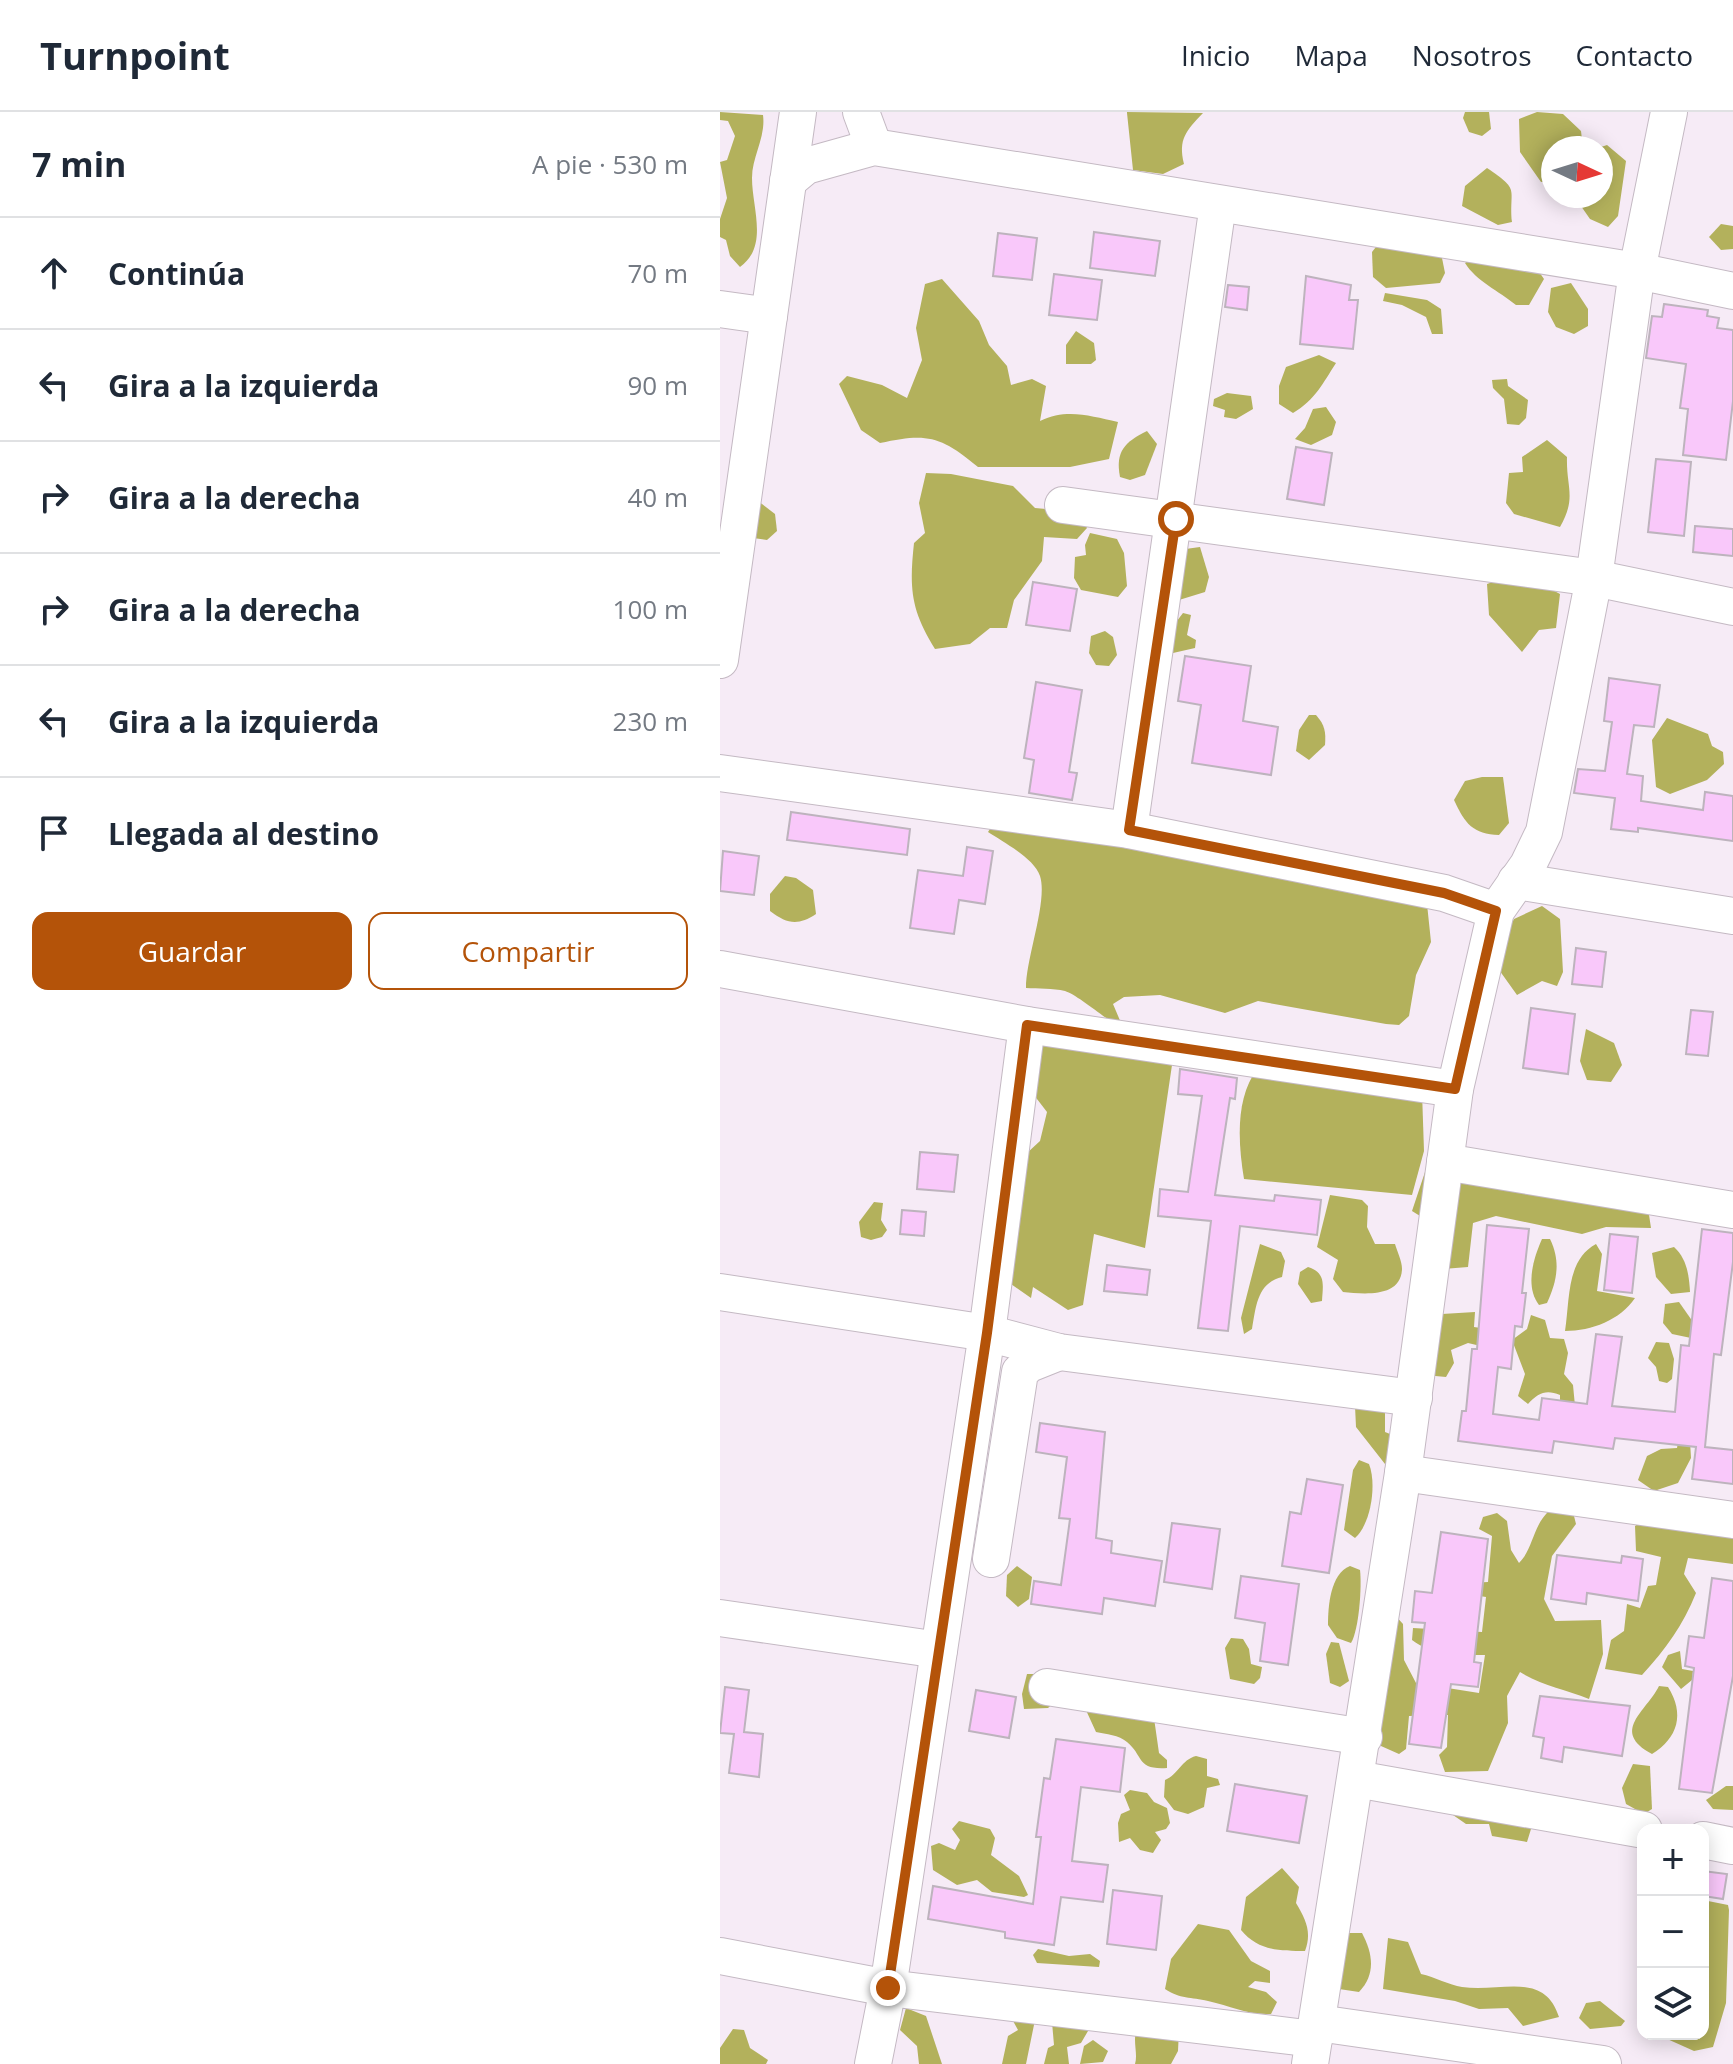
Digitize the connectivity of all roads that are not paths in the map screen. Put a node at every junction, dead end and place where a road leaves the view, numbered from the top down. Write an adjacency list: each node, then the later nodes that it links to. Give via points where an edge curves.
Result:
1 (798, 112): 5 (street)
2 (861, 112): 4 (street)
3 (1669, 112): 7 (street)
4 (874, 147): 5 (street, via 806,166); 6 (street)
5 (788, 181): 10 (street)
6 (1218, 204): 7 (street); 12 (street)
7 (1637, 271): 8 (street); 13 (street)
8 (1733, 291)
9 (720, 309): 10 (street)
10 (769, 316): 15 (street)
11 (1063, 505): 12 (street)
12 (1176, 519): 13 (street); 17 (street)
13 (1594, 578): 14 (street); 18 (street, via 1544,832)
14 (1733, 607)
15 (720, 660)
16 (720, 773): 17 (street)
17 (1129, 830): 19 (street, via 1444,893)
18 (1516, 881): 19 (street); 20 (street)
19 (1496, 911): 23 (street)
20 (1733, 916)
21 (720, 969): 22 (street)
22 (1027, 1025): 23 (street); 27 (street)
23 (1455, 1089): 24 (street)
24 (1445, 1162): 25 (street); 29 (street)
25 (1733, 1210)
26 (720, 1292): 27 (street)
27 (987, 1333): 28 (street); 34 (street)
28 (1059, 1352): 29 (street); 32 (street, via 1020,1372)
29 (1414, 1398): 30 (street)
30 (1403, 1473): 31 (street); 36 (street)
31 (1733, 1520)
32 (991, 1559)
33 (720, 1618): 34 (street)
34 (939, 1650): 42 (street)
35 (1047, 1687): 36 (street)
36 (1364, 1737): 37 (street)
37 (1356, 1779): 38 (street); 43 (street)
38 (1637, 1829)
39 (1709, 1841): 40 (street)
40 (1733, 1846)
41 (720, 1956): 42 (street)
42 (888, 1988): 43 (street); 44 (street)
43 (1314, 2042): 45 (street)
44 (873, 2064)
45 (1603, 2064)

